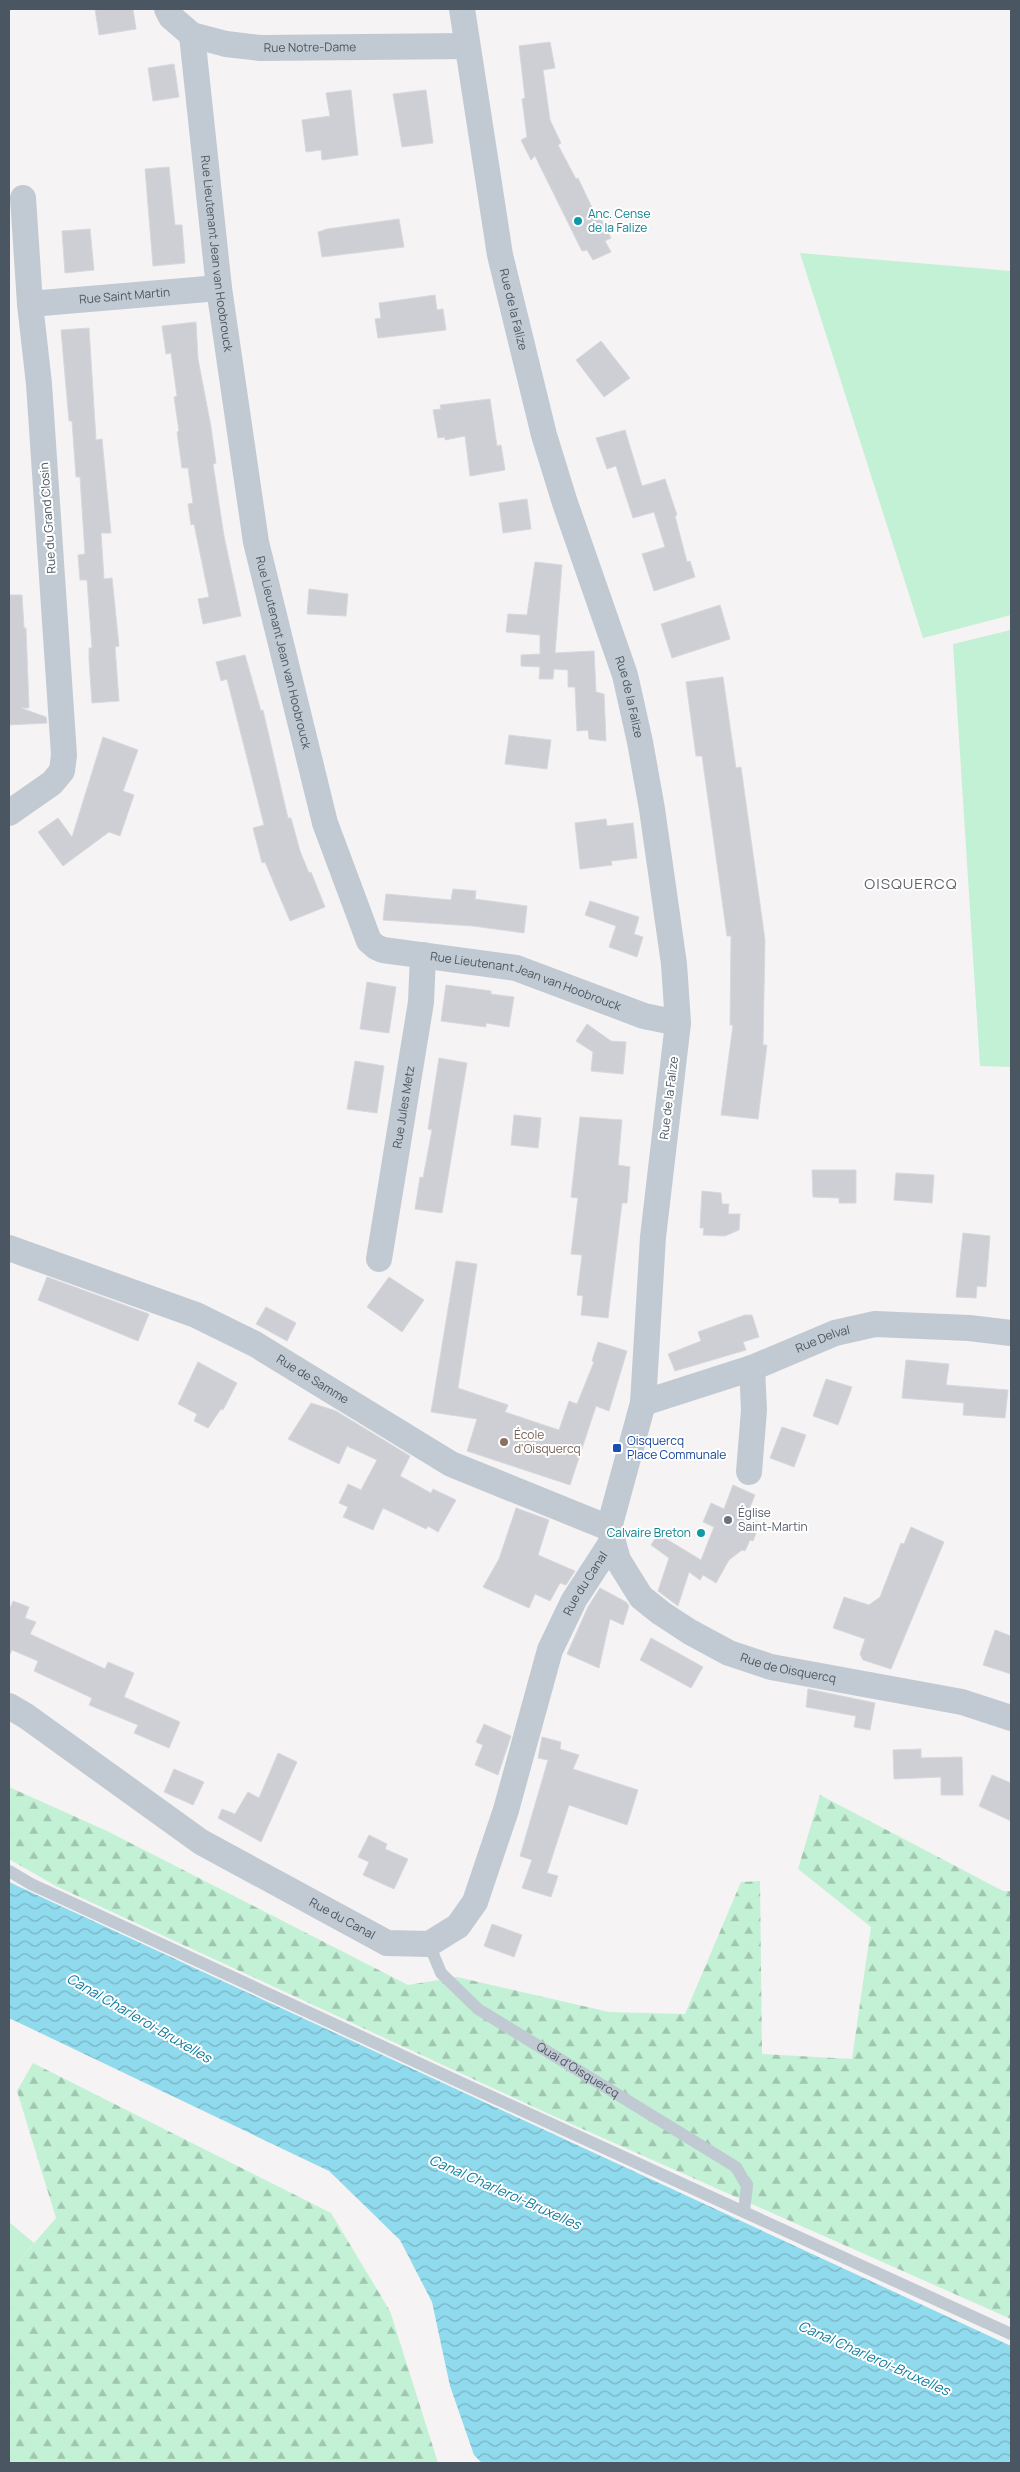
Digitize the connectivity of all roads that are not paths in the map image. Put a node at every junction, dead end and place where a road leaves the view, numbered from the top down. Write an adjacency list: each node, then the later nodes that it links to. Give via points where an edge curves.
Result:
1 (168, 9): 3 (street, Rue Notre-Dame, via 171,17)
2 (462, 9): 4 (street, Rue de la Falize)
3 (192, 36): 4 (street, Rue Notre-Dame, via 260,48); 6 (street, Rue Lieutenant Jean van Hoobrouck)
4 (467, 46): 10 (street, Rue de la Falize, via 500,255 522,352 565,503 625,675 640,742 674,964)
5 (23, 198): 7 (street, Rue du Grand Closin)
6 (219, 288): 7 (street, Rue Saint Martin); 9 (street, Rue Lieutenant Jean van Hoobrouck, via 256,542 325,823 369,941 383,950)
7 (30, 304): 8 (street, Rue du Grand Closin, via 39,384 64,755 62,771 52,783)
8 (9, 813)
9 (423, 955): 10 (street, Rue Lieutenant Jean van Hoobrouck, via 516,968 644,1016); 12 (street, Rue Jules Metz, via 421,1002)
10 (678, 1023): 15 (street, Rue de la Falize, via 653,1236)
11 (9, 1248): 17 (street, Rue de Samme, via 196,1315 264,1349 451,1464)
12 (379, 1259)
13 (1011, 1333): 14 (street, Rue Delval, via 875,1324 835,1333)
14 (752, 1368): 15 (street, Rue Delval); 16 (street, via 754,1410)
15 (643, 1403): 17 (street, Rue de la Falize)
16 (749, 1472)
17 (611, 1534): 19 (street, Rue de Oisquercq, via 618,1560 641,1597 690,1632 729,1653 771,1667 962,1702); 21 (street, Rue du Canal, via 550,1650 506,1810 475,1902 458,1926)
18 (9, 1706): 21 (street, Rue du Canal, via 201,1842 387,1943)
19 (1011, 1718)
20 (9, 1871): 22 (lane, via 466,2085)
21 (429, 1944): 22 (lane, Quai d'Oisquercq, via 441,1973 478,2009 736,2168 747,2186)
22 (744, 2210): 23 (lane)
23 (1011, 2334)

